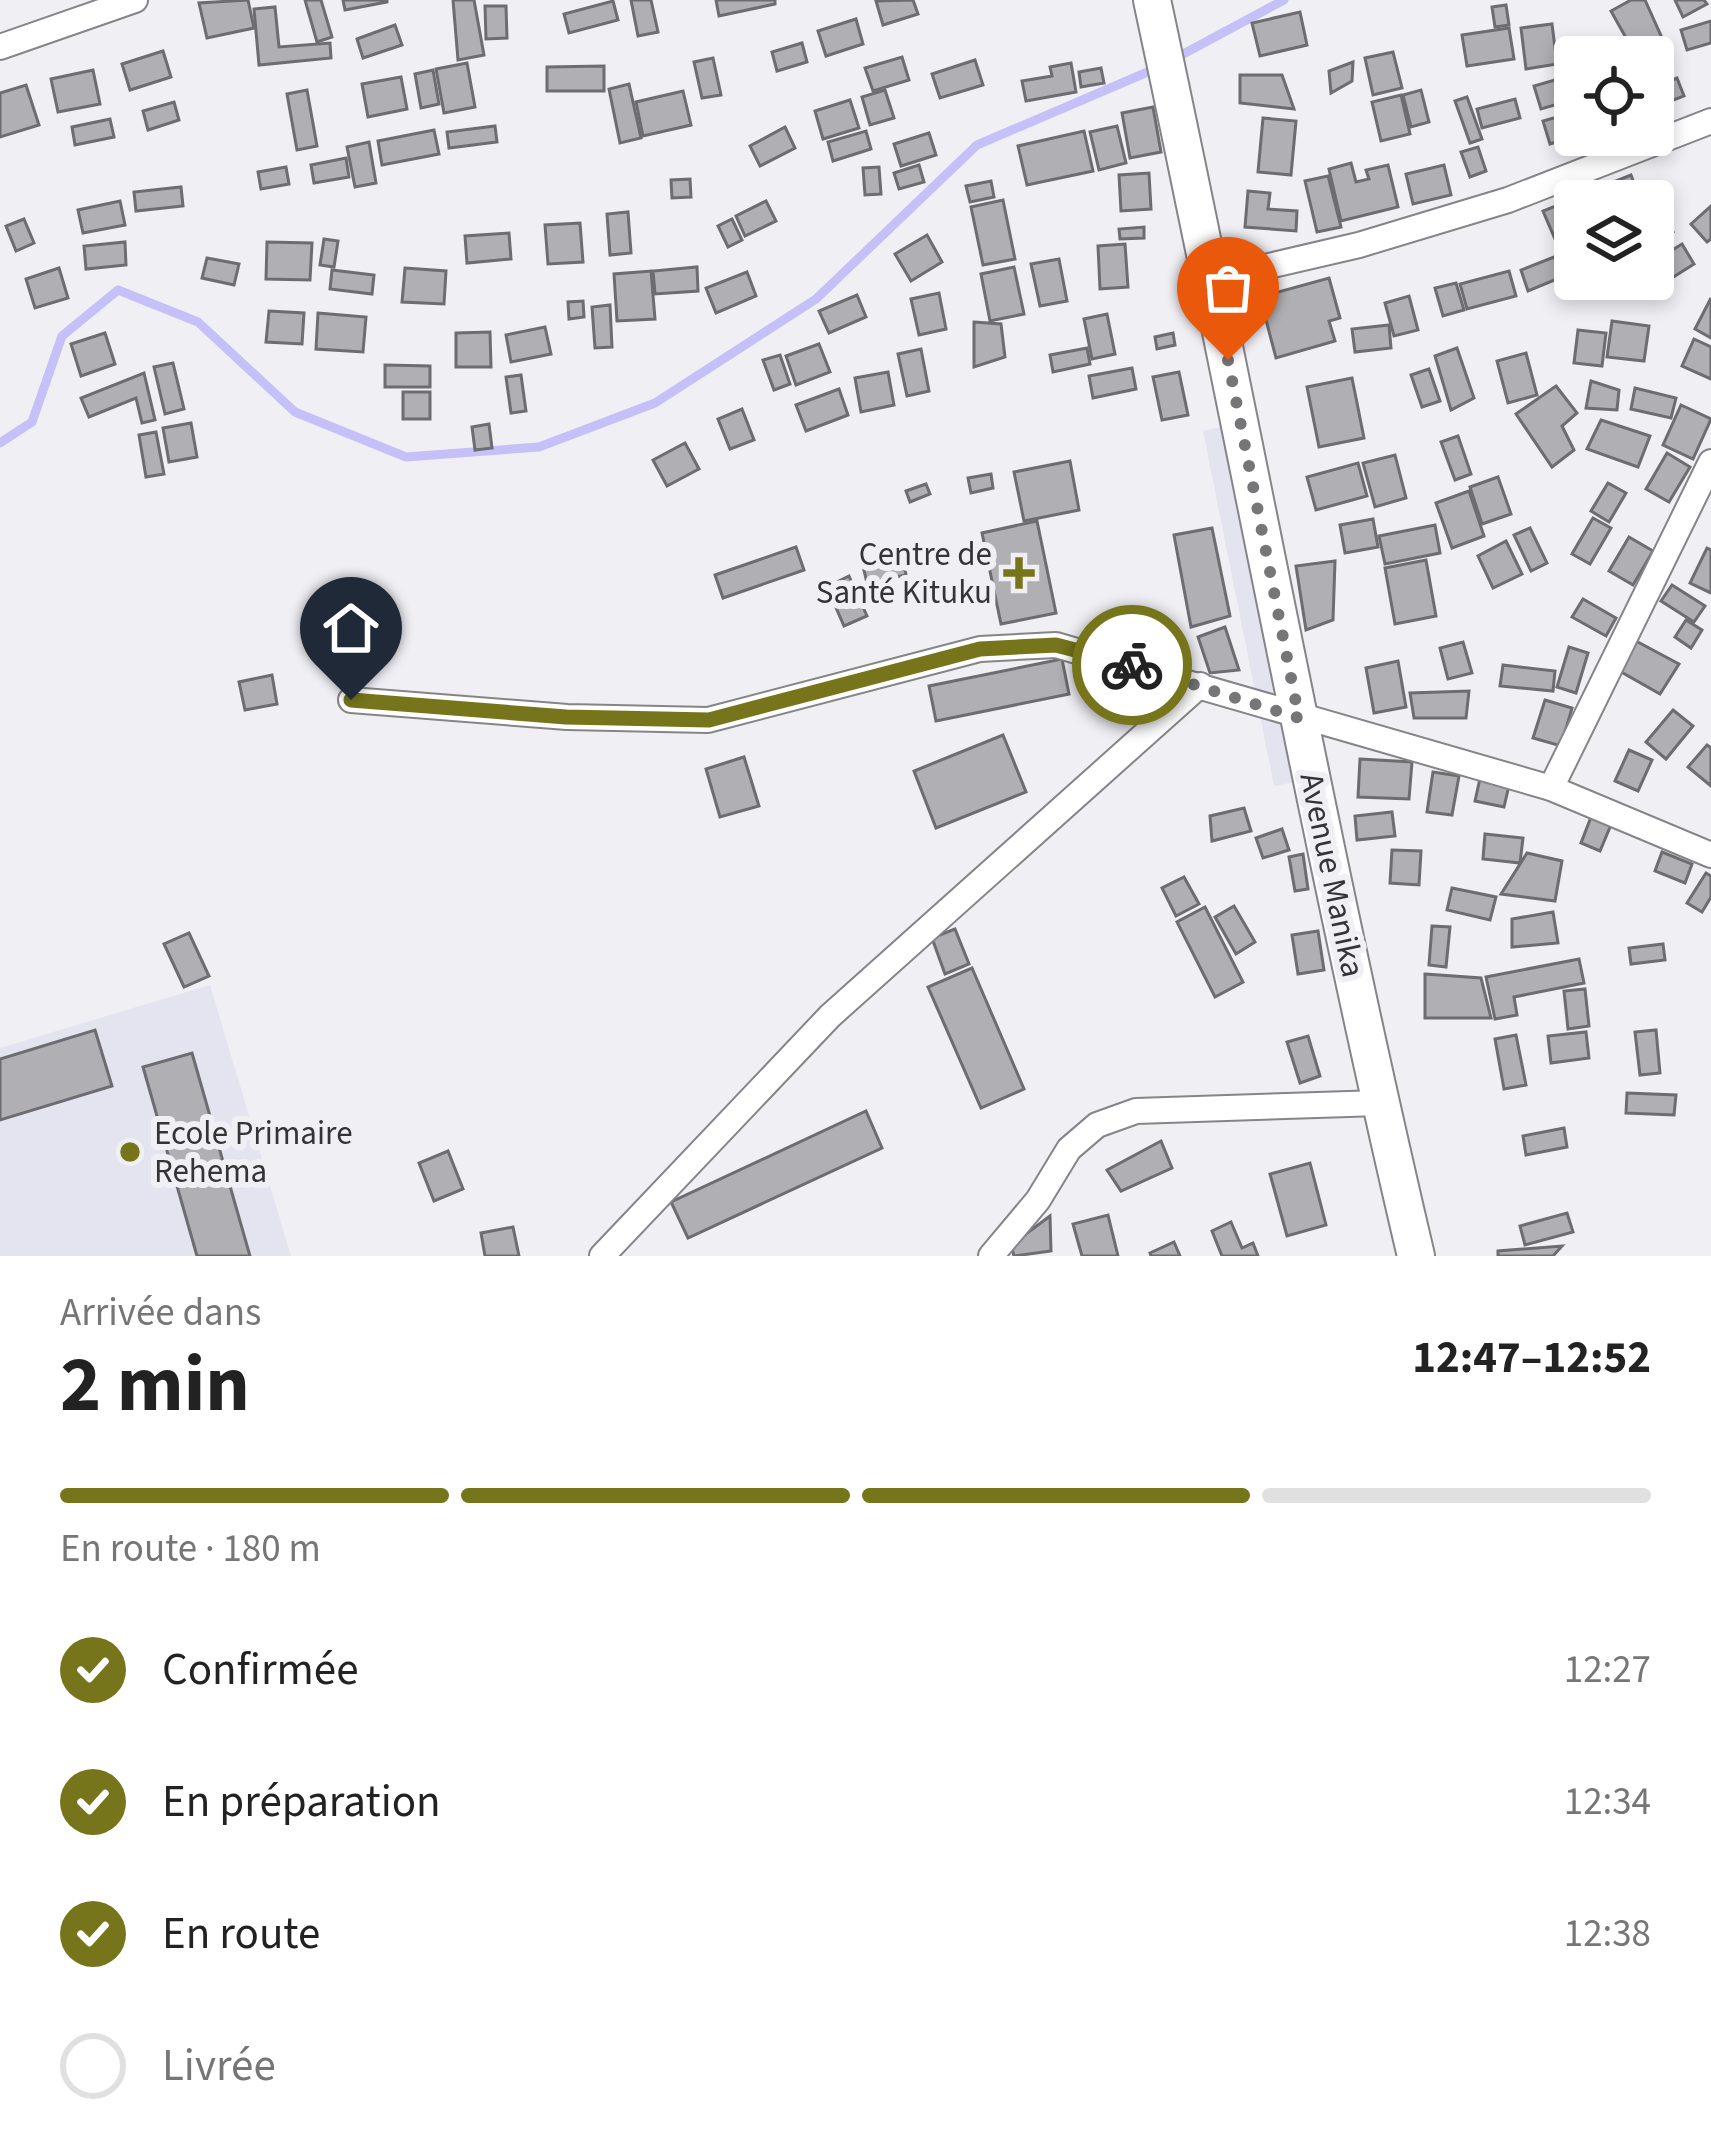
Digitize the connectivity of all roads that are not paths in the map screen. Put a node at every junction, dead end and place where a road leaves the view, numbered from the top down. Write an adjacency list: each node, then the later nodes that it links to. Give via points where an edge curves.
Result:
1 (135, 0): 3 (street)
2 (1152, 0): 5 (street, Avenue Manika)
3 (0, 47)
4 (1711, 121): 5 (street, via 1508,200)
5 (1213, 279): 9 (street, Avenue Manika)
6 (1711, 462): 10 (street)
7 (1200, 686): 8 (street, via 1056,645 980,649 709,720); 9 (street); 13 (street, via 830,1016)
8 (351, 700)
9 (1299, 718): 10 (street); 12 (street, Avenue Manika)
10 (1552, 788): 11 (street)
11 (1711, 855)
12 (1380, 1103): 14 (street, via 1156,1109 1097,1125); 15 (street, Avenue Manika)
13 (602, 1256)
14 (991, 1256)
15 (1417, 1256)

